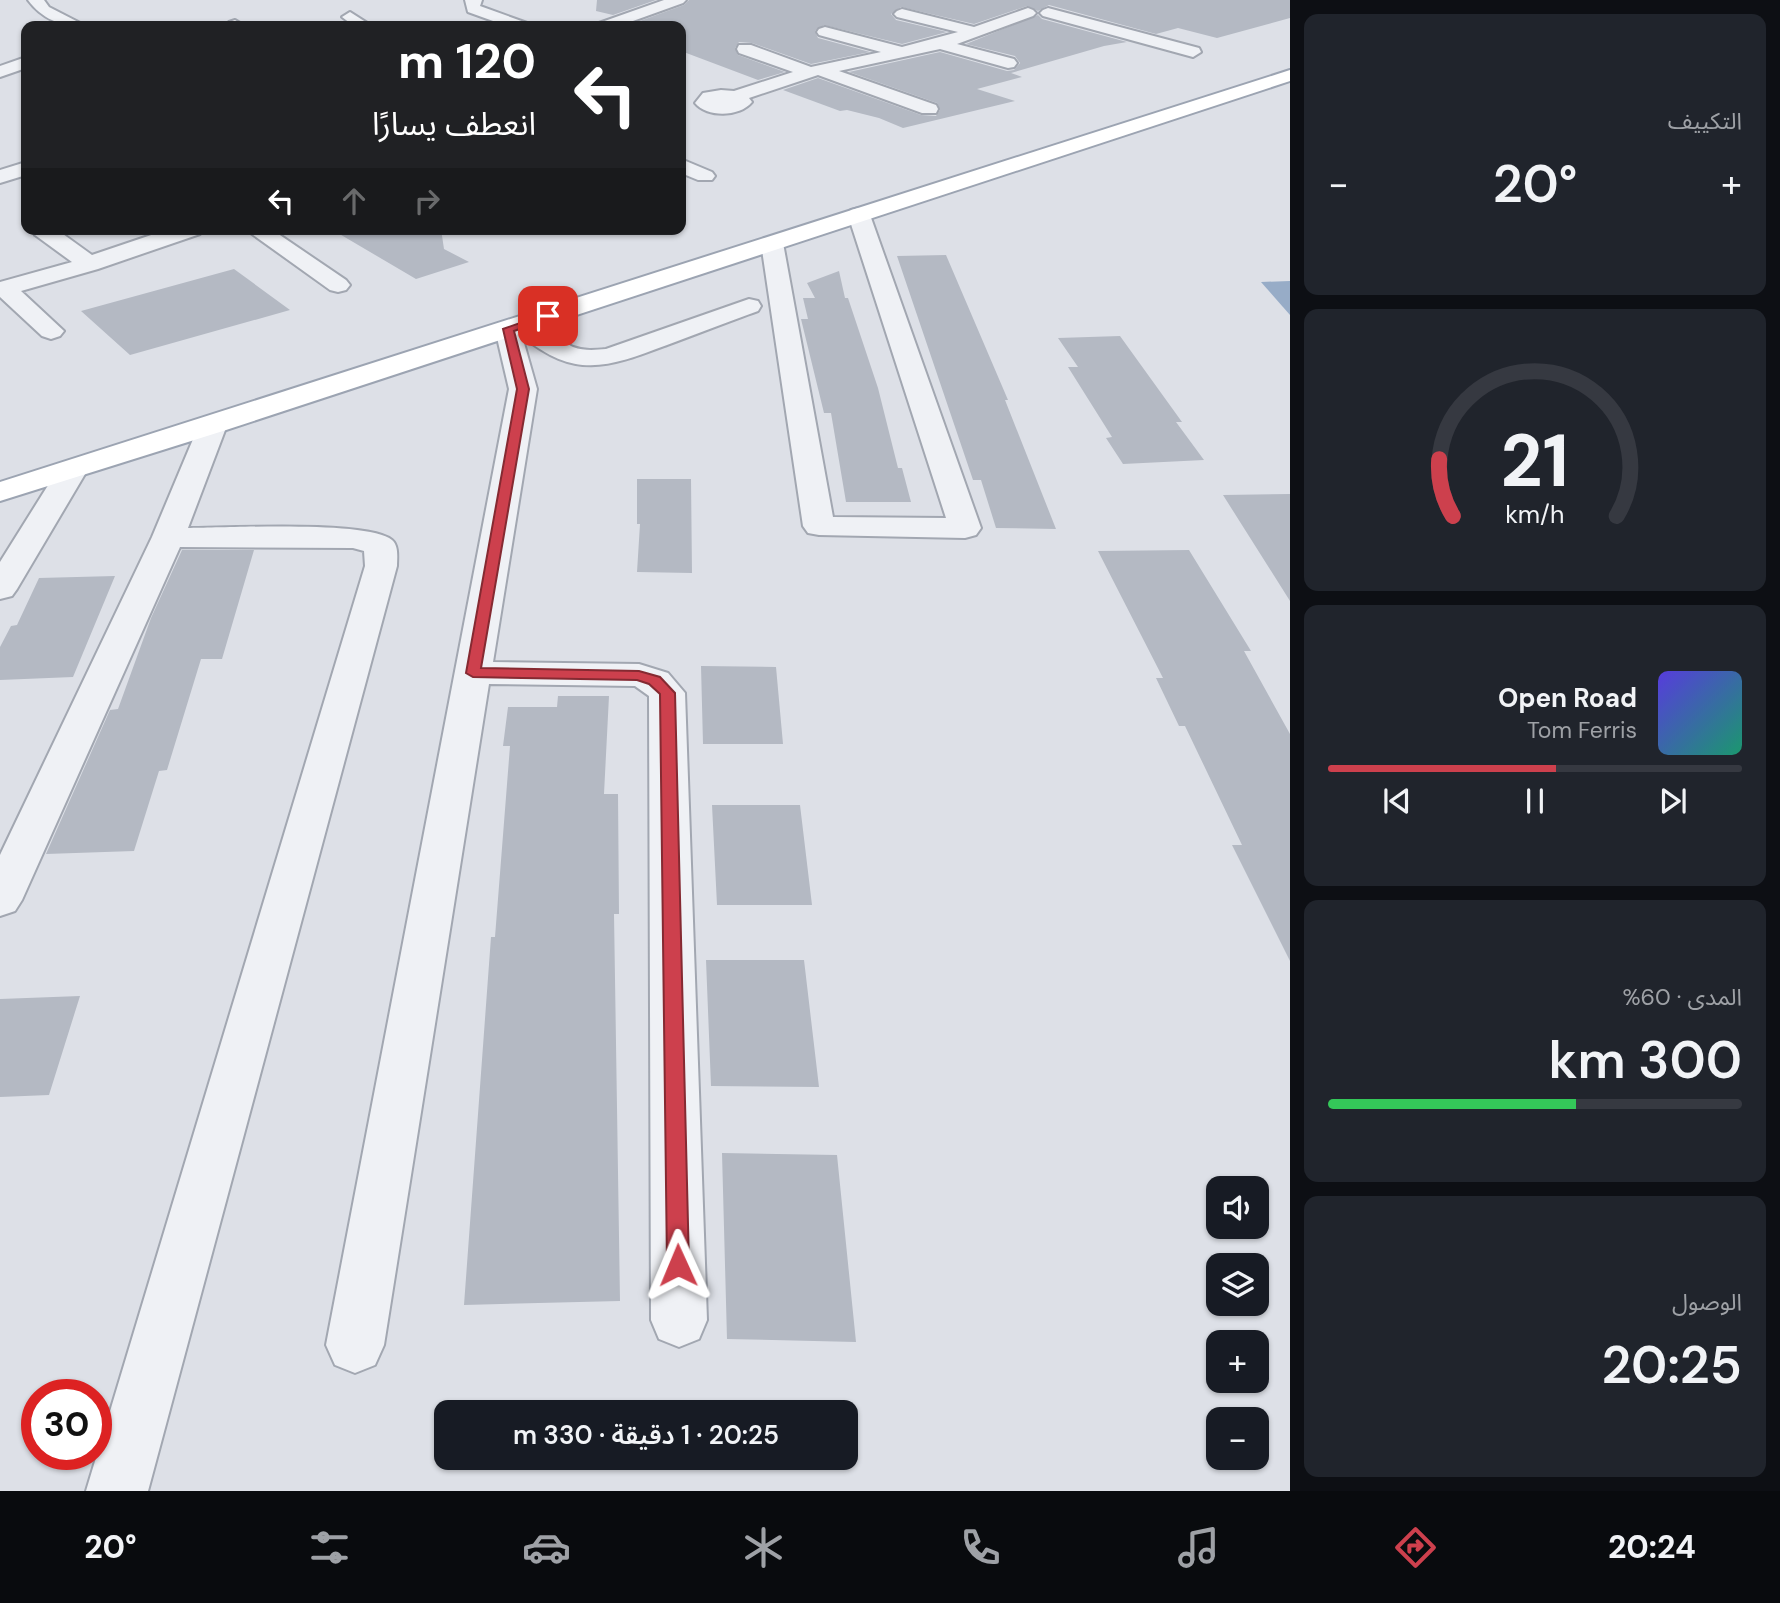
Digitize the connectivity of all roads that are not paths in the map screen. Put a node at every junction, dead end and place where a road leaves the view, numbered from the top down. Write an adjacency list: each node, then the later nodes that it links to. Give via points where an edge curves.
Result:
1 (36, 0): 11 (street, via 44,10)
2 (474, 0): 13 (street, via 473,9)
3 (678, 0): 7 (street)
4 (691, 0): 7 (street)
5 (1072, 2): 8 (street)
6 (625, 3): 7 (street)
7 (655, 10): 14 (street); 15 (street)
8 (1048, 10): 17 (street, via 1020,8); 20 (street)
9 (902, 14): 17 (street)
10 (350, 17): 12 (street)
11 (67, 21)
12 (356, 21)
13 (507, 21)
14 (621, 21)
15 (633, 21)
16 (825, 32): 21 (street)
17 (976, 32): 18 (street)
18 (940, 44): 21 (street); 22 (street)
19 (745, 49): 24 (street)
20 (1193, 52)
21 (906, 53): 24 (street)
22 (1008, 63)
23 (21, 64): 25 (street)
24 (814, 71): 28 (street, via 735,97 742,104 722,108); 30 (street)
25 (0, 72)
26 (1290, 75): 37 (main road)
27 (690, 90): 28 (street)
28 (708, 101): 29 (street)
29 (686, 108)
30 (929, 109)
31 (686, 167): 34 (street)
32 (21, 170): 35 (street)
33 (21, 176): 36 (street)
34 (705, 176)
35 (0, 177)
36 (0, 182)
37 (859, 215): 41 (main road); 41 (street, via 965,528 819,526)
38 (50, 235): 42 (street)
39 (175, 235): 42 (street)
40 (265, 235): 43 (street)
41 (772, 243): 46 (main road)
42 (90, 264): 44 (street)
43 (338, 285)
44 (2, 288): 47 (street)
45 (749, 306): 46 (street, via 600,358 561,353)
46 (516, 326): 48 (main road); 53 (street, via 523,389)
47 (51, 331)
48 (214, 425): 49 (main road); 51 (street)
49 (74, 469): 50 (main road); 52 (street)
50 (0, 492)
51 (168, 537): 54 (street); 57 (street, via 356,538 380,546 381,566)
52 (0, 589)
53 (473, 673): 55 (street, via 639,675 667,693); 56 (street)
54 (0, 900)
55 (679, 1320)
56 (355, 1346)
57 (117, 1491)

